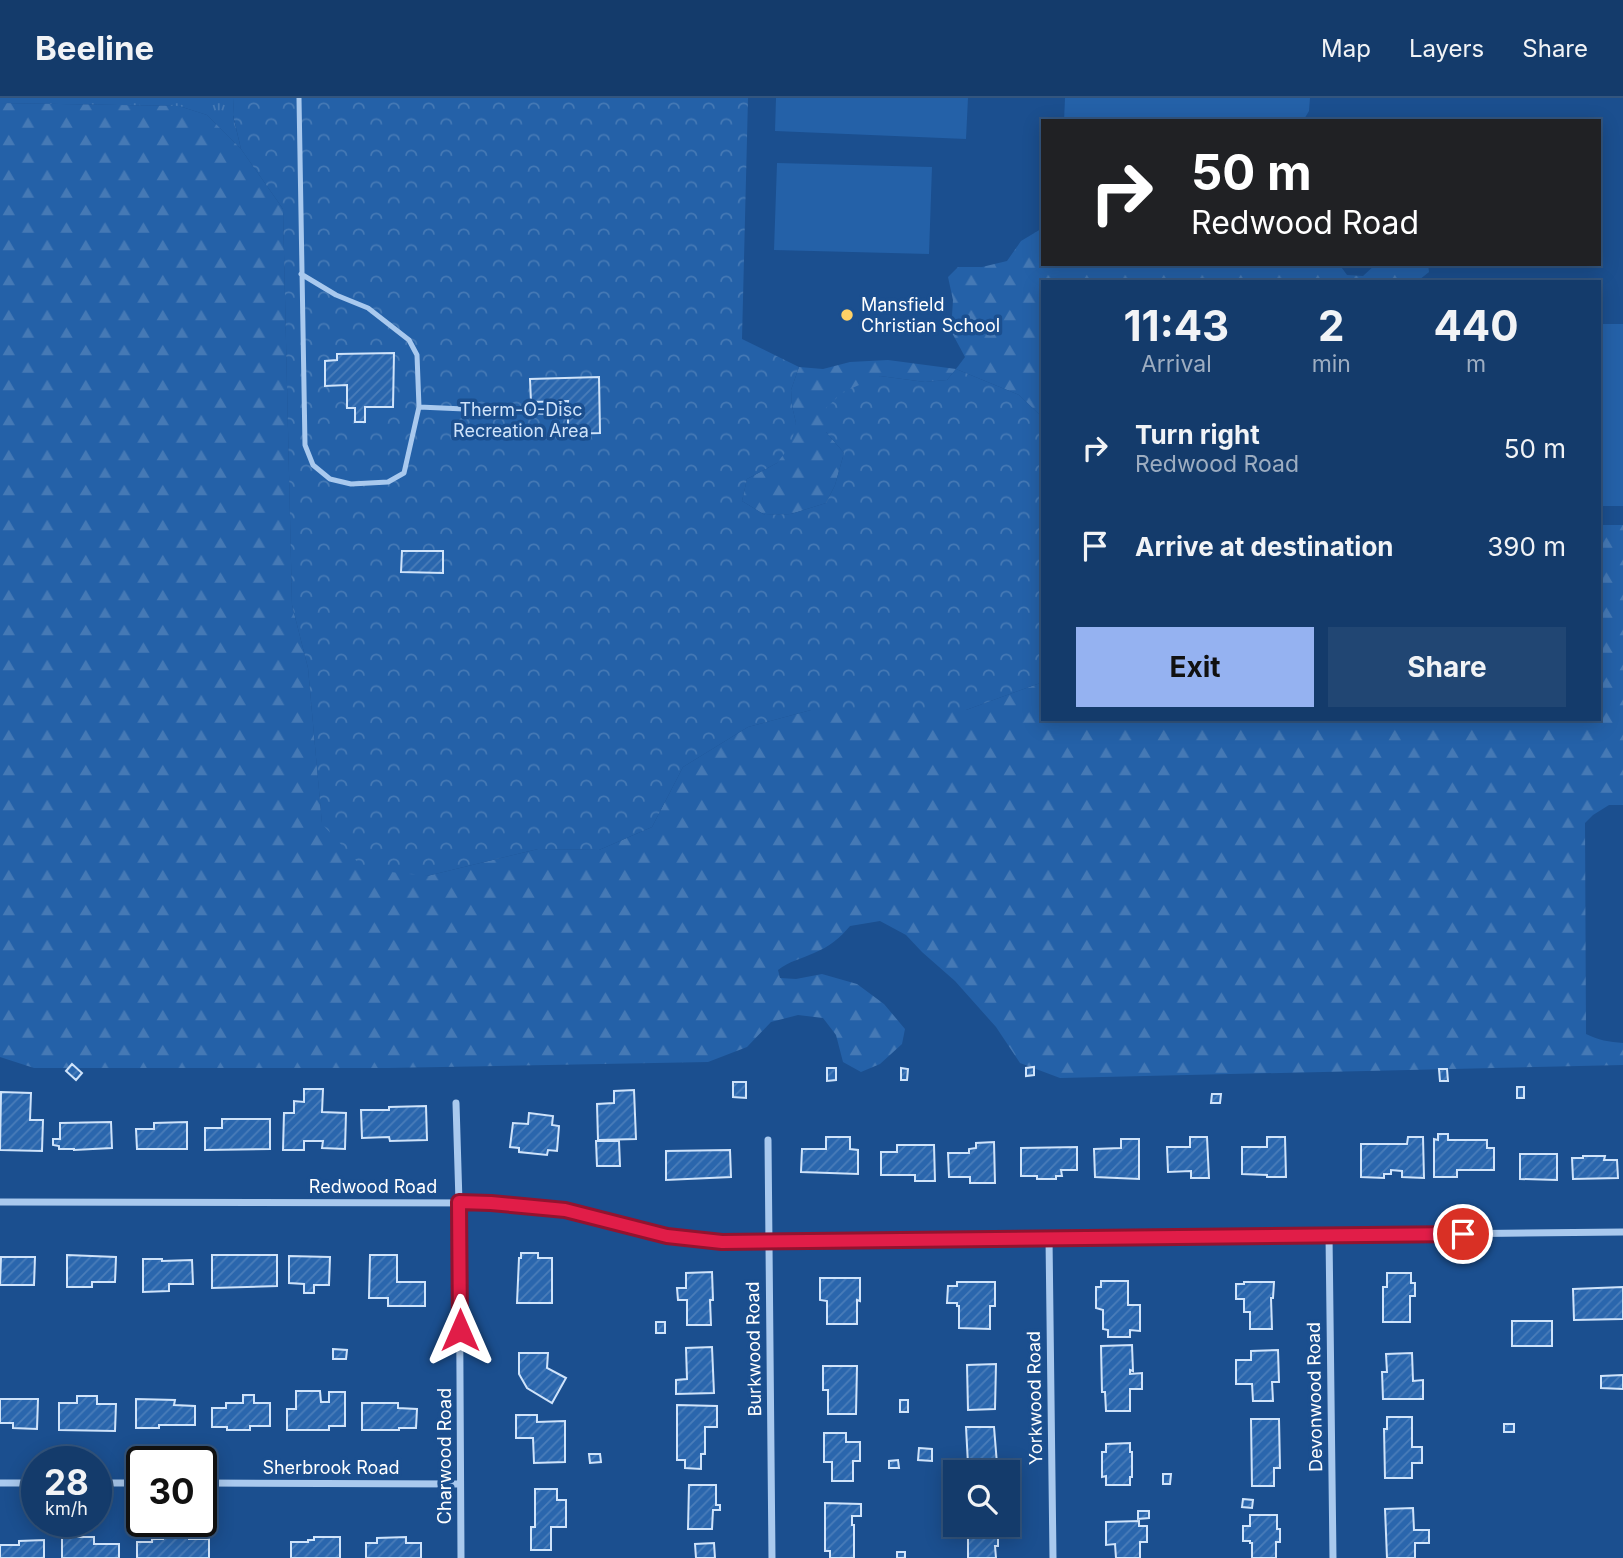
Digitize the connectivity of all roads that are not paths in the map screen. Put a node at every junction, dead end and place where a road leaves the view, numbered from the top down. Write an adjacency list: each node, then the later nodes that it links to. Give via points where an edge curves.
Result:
1 (299, 98): 2 (lane)
2 (301, 274): 3 (lane, via 368,308 409,340 417,355); 3 (lane, via 304,445 313,465 330,479 351,484 388,482 404,473)
3 (419, 407): 4 (lane)
4 (558, 413)
5 (456, 1102): 8 (street, Charwood Road)
6 (768, 1140): 12 (street, Burkwood Road)
7 (0, 1202): 8 (street, Redwood Road)
8 (459, 1202): 12 (street, Redwood Road, via 565,1210 667,1236); 16 (street, Charwood Road)
9 (1623, 1232): 10 (street, Redwood Road)
10 (1329, 1235): 11 (street, Redwood Road); 20 (street, Devonwood Road)
11 (1049, 1238): 12 (street, Redwood Road); 19 (street, Yorkwood Road)
12 (768, 1242): 18 (street, Burkwood Road)
13 (0, 1483): 14 (street)
14 (21, 1483)
15 (217, 1483): 16 (street, Sherbrook Road)
16 (460, 1484): 17 (street, Charwood Road)
17 (461, 1558)
18 (772, 1558)
19 (1053, 1558)
20 (1333, 1558)

